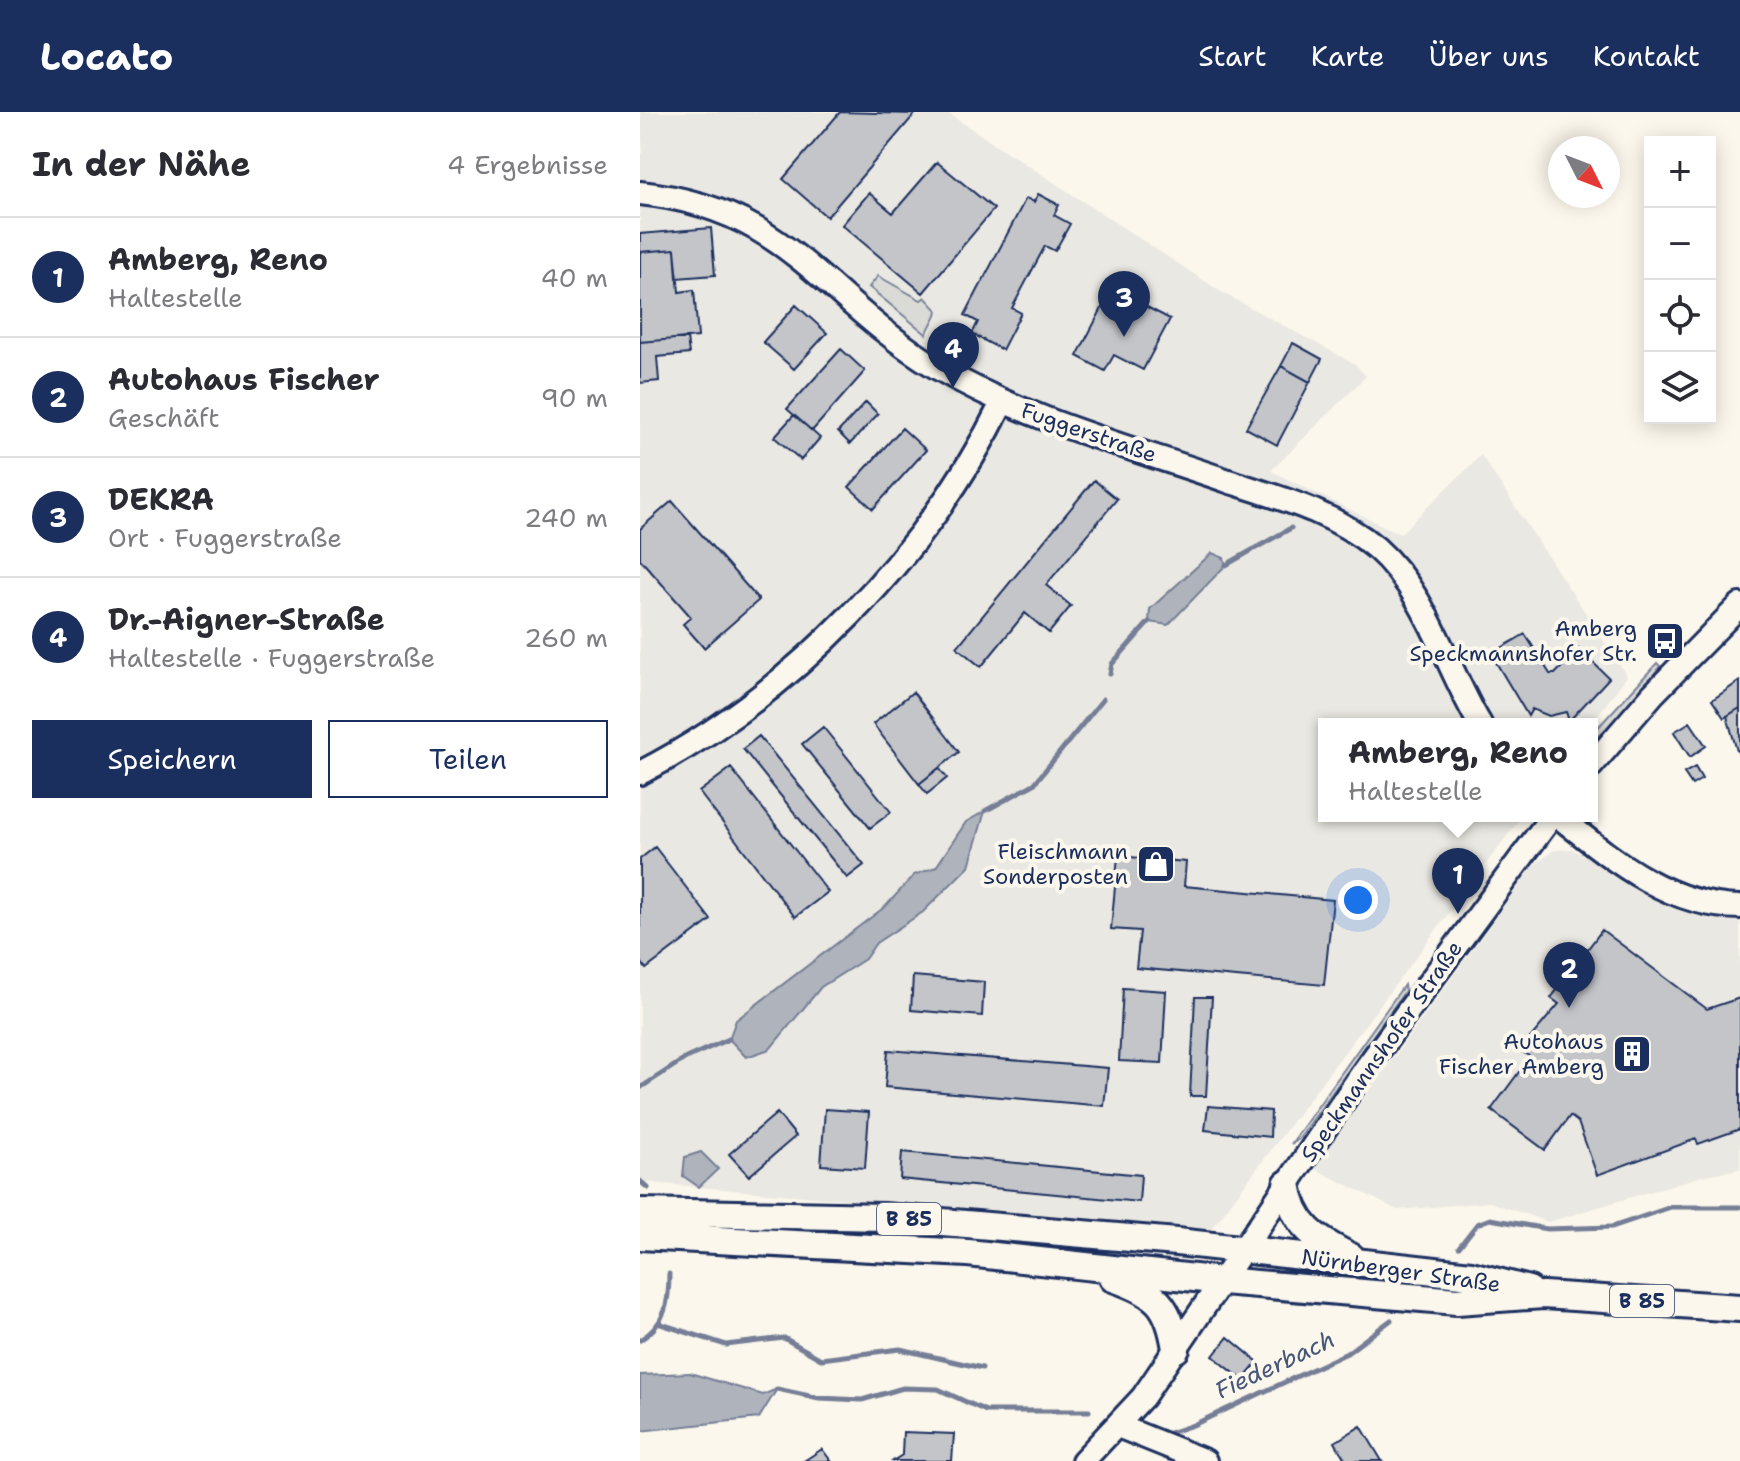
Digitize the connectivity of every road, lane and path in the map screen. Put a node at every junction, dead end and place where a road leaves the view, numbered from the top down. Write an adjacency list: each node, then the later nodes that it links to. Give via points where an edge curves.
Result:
1 (640, 193): 2 (street, Fuggerstraße, via 683,197 758,227 934,365)
2 (1003, 401): 4 (street, Fuggerstraße, via 1253,488 1352,530 1378,550 1419,605); 6 (street, via 984,440 902,557 855,611 759,699)
3 (1740, 605): 5 (street)
4 (1477, 718)
5 (1598, 758)
6 (640, 773)
7 (1550, 822): 10 (street, Speckmannshofer Straße, via 1366,1068)
8 (1563, 822): 9 (street, via 1644,880 1685,899)
9 (1740, 907)
10 (1287, 1184): 13 (street, Speckmannshofer Straße); 15 (main road, via 1291,1208 1307,1231)
11 (640, 1212): 13 (main road, Nürnberger Straße / B 85, via 884,1217)
12 (640, 1236): 14 (main road, Nürnberger Straße / B 85, via 853,1245)
13 (1243, 1249): 15 (main road, Nürnberger Straße / B 85); 16 (street, Speckmannshofer Straße)
14 (1055, 1262): 16 (main road, Nürnberger Straße / B 85); 19 (main road, via 1154,1295 1173,1328)
15 (1365, 1264): 17 (main road, Nürnberger Straße / B 85, via 1471,1275)
16 (1222, 1281): 17 (main road, Nürnberger Straße / B 85, via 1457,1301); 19 (street, Speckmannshofer Straße)
17 (1543, 1295): 18 (main road, B 85)
18 (1740, 1308)
19 (1176, 1349): 20 (street, Speckmannshofer Straße)
20 (1118, 1426): 21 (street, Speckmannshofer Straße); 22 (street)
21 (1083, 1461)
22 (1205, 1461)

